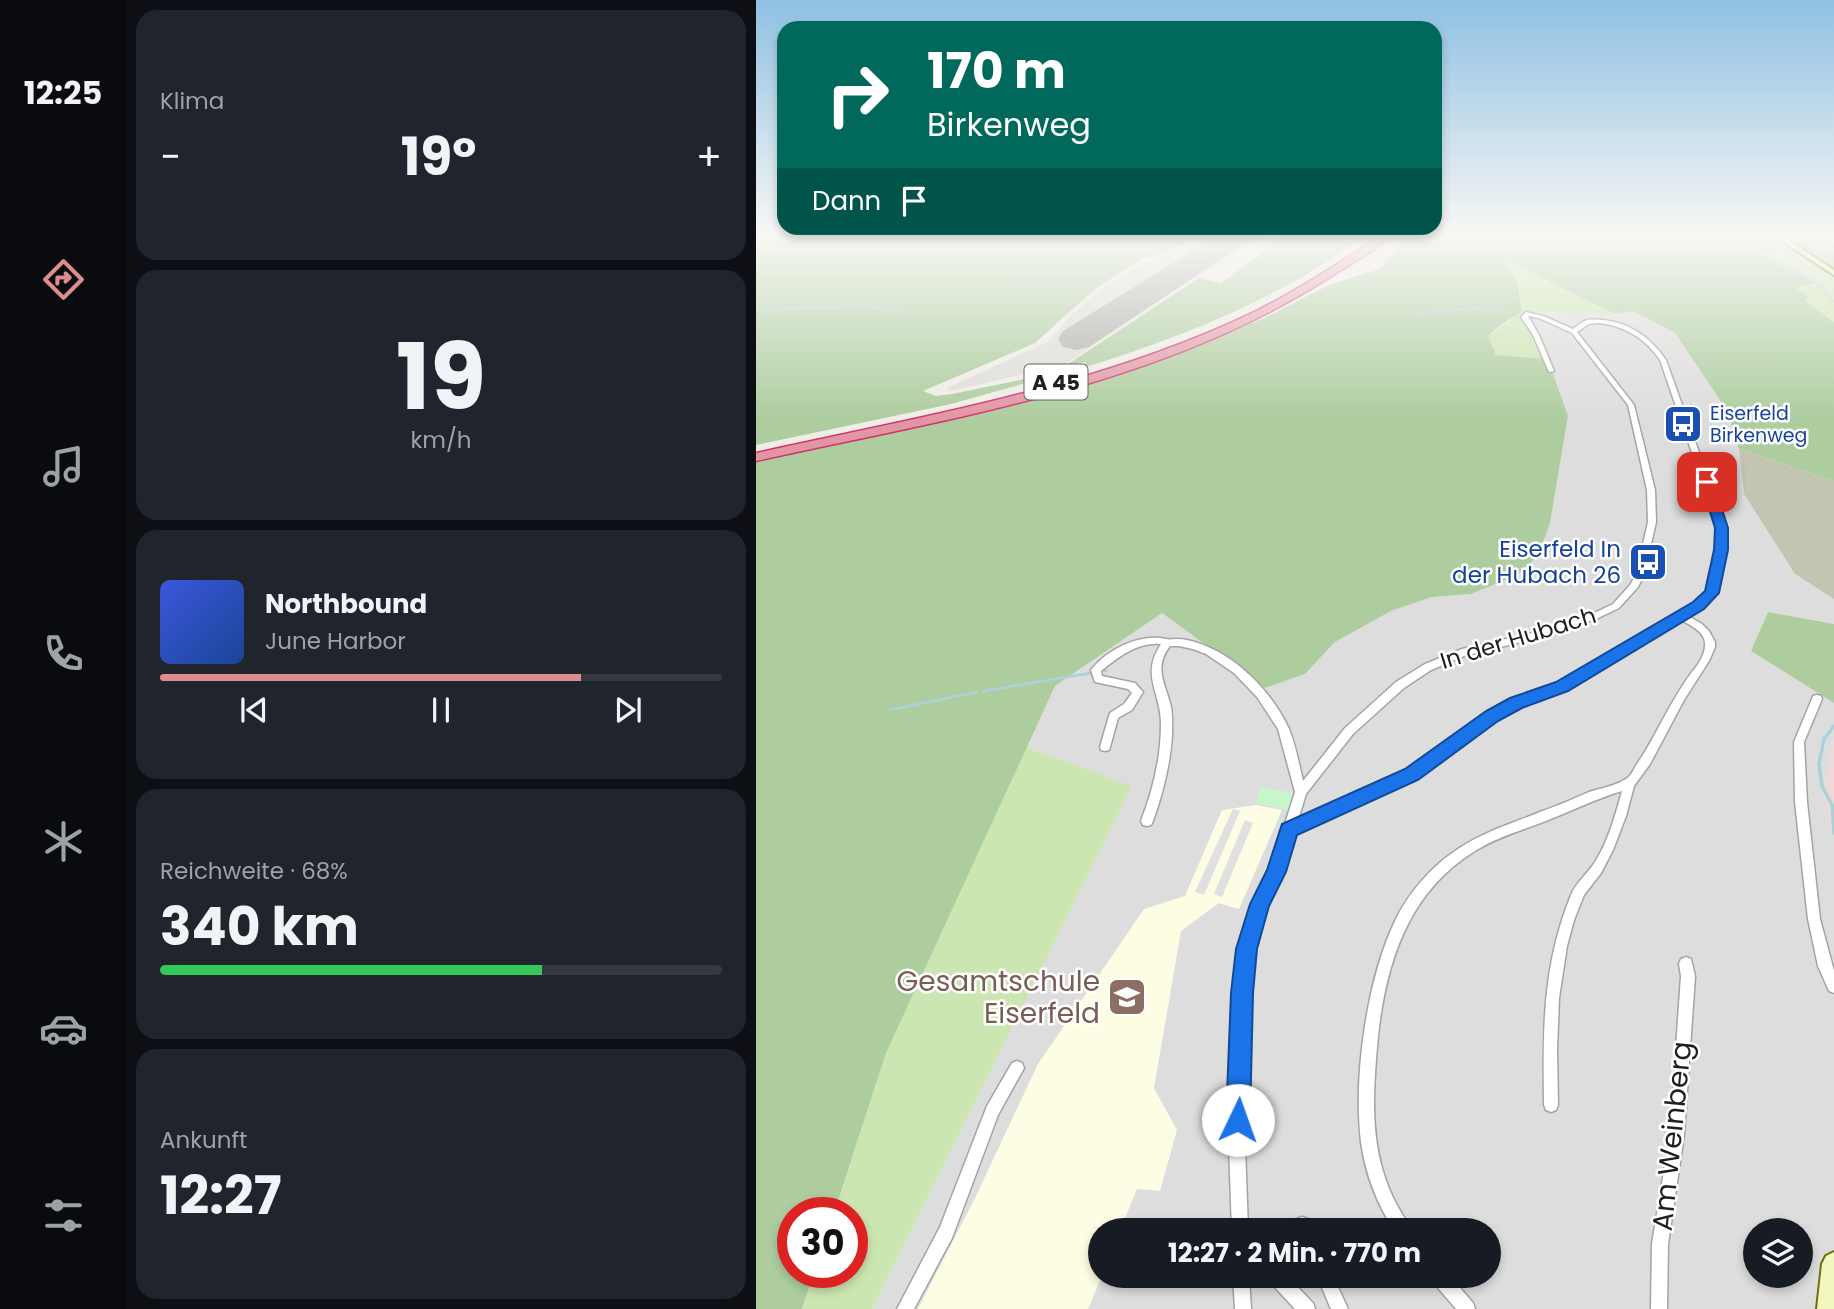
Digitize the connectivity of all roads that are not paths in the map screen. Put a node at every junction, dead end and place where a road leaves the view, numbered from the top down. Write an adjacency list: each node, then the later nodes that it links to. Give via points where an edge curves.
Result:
1 (1276, 297): 7 (highway, A 45, via 1195,335 1108,366 973,403)
2 (1292, 297): 4 (highway, A 45)
3 (1294, 297): 4 (highway)
4 (1287, 300): 8 (highway, A 45, via 1202,339 1069,384)
5 (1574, 332): 6 (street, In der Hubach, via 1541,317 1524,315); 9 (street, via 1592,322 1624,327 1657,349 1663,360 1722,528 1712,593); 14 (street, In der Hubach, via 1627,398 1643,445 1652,522 1634,587 1616,606 1593,617 1462,653 1428,667 1400,685 1349,731)
6 (1551, 371)
7 (756, 450)
8 (756, 457)
9 (1682, 617): 13 (street, via 1704,631 1710,640 1709,651); 16 (street, via 1562,687 1492,716 1412,774)
10 (1168, 643): 12 (street, via 1159,639 1142,643 1096,670 1098,679 1131,686 1138,692 1128,707 1114,716); 14 (street, via 1181,642 1218,656 1257,687 1293,751); 15 (street, via 1160,651 1156,676 1166,707 1165,752 1157,797)
11 (1817, 699): 18 (street, via 1799,742 1801,802 1814,919)
12 (1105, 747)
13 (1629, 783): 20 (street, via 1599,867 1579,891 1562,933 1551,983); 22 (street, via 1483,840 1451,861 1401,922 1387,954 1377,1001 1368,1140 1377,1178)
14 (1301, 792): 16 (street)
15 (1147, 821)
16 (1289, 830): 21 (street, via 1247,949 1237,1146)
17 (1686, 964): 33 (street, Am Weinberg, via 1677,1135 1660,1244)
18 (1834, 986)
19 (1017, 1068): 28 (street, via 992,1111 946,1232)
20 (1551, 1105)
21 (1240, 1218)
22 (1394, 1218)
23 (1834, 1264): 34 (main road)
24 (1242, 1288): 29 (street)
25 (1287, 1288): 30 (street)
26 (1330, 1288): 31 (street)
27 (1449, 1288): 32 (street)
28 (905, 1309)
29 (1243, 1309)
30 (1307, 1309)
31 (1340, 1309)
32 (1467, 1309)
33 (1659, 1309)
34 (1829, 1309)

